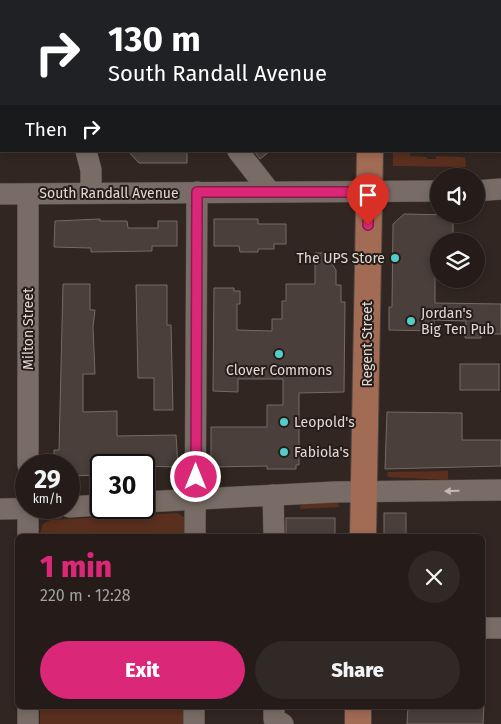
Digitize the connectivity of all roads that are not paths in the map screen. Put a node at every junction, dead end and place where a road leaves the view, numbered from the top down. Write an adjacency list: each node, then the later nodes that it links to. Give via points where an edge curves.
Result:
1 (86, 152): 10 (street, via 91,170)
2 (239, 152): 8 (street)
3 (370, 152): 9 (main road, Regent Street)
4 (501, 189): 5 (street)
5 (485, 190)
6 (430, 191): 9 (street, South Randall Avenue)
7 (197, 192): 8 (street, South Randall Avenue); 10 (street, South Randall Avenue); 17 (street)
8 (270, 192): 9 (street, South Randall Avenue)
9 (369, 192): 15 (main road, Regent Street)
10 (91, 193): 12 (street, South Randall Avenue)
11 (0, 194): 12 (street, South Randall Avenue)
12 (28, 194): 13 (street, Milton Street)
13 (28, 454)
14 (501, 490): 15 (street, one-way to 15)
15 (364, 491): 16 (street); 25 (main road, Regent Street)
16 (273, 495): 17 (street); 24 (street)
17 (195, 499): 18 (street); 23 (street)
18 (155, 501)
19 (15, 509): 20 (street)
20 (0, 510)
21 (28, 519): 22 (street)
22 (28, 534)
23 (195, 534)
24 (274, 534)
25 (363, 534)
26 (485, 628): 27 (street)
27 (501, 628)
28 (28, 709): 32 (street)
29 (194, 709): 33 (street)
30 (274, 709): 34 (street, via 274,719)
31 (358, 709): 35 (main road)
32 (28, 724)
33 (194, 724)
34 (283, 724)
35 (358, 724)

